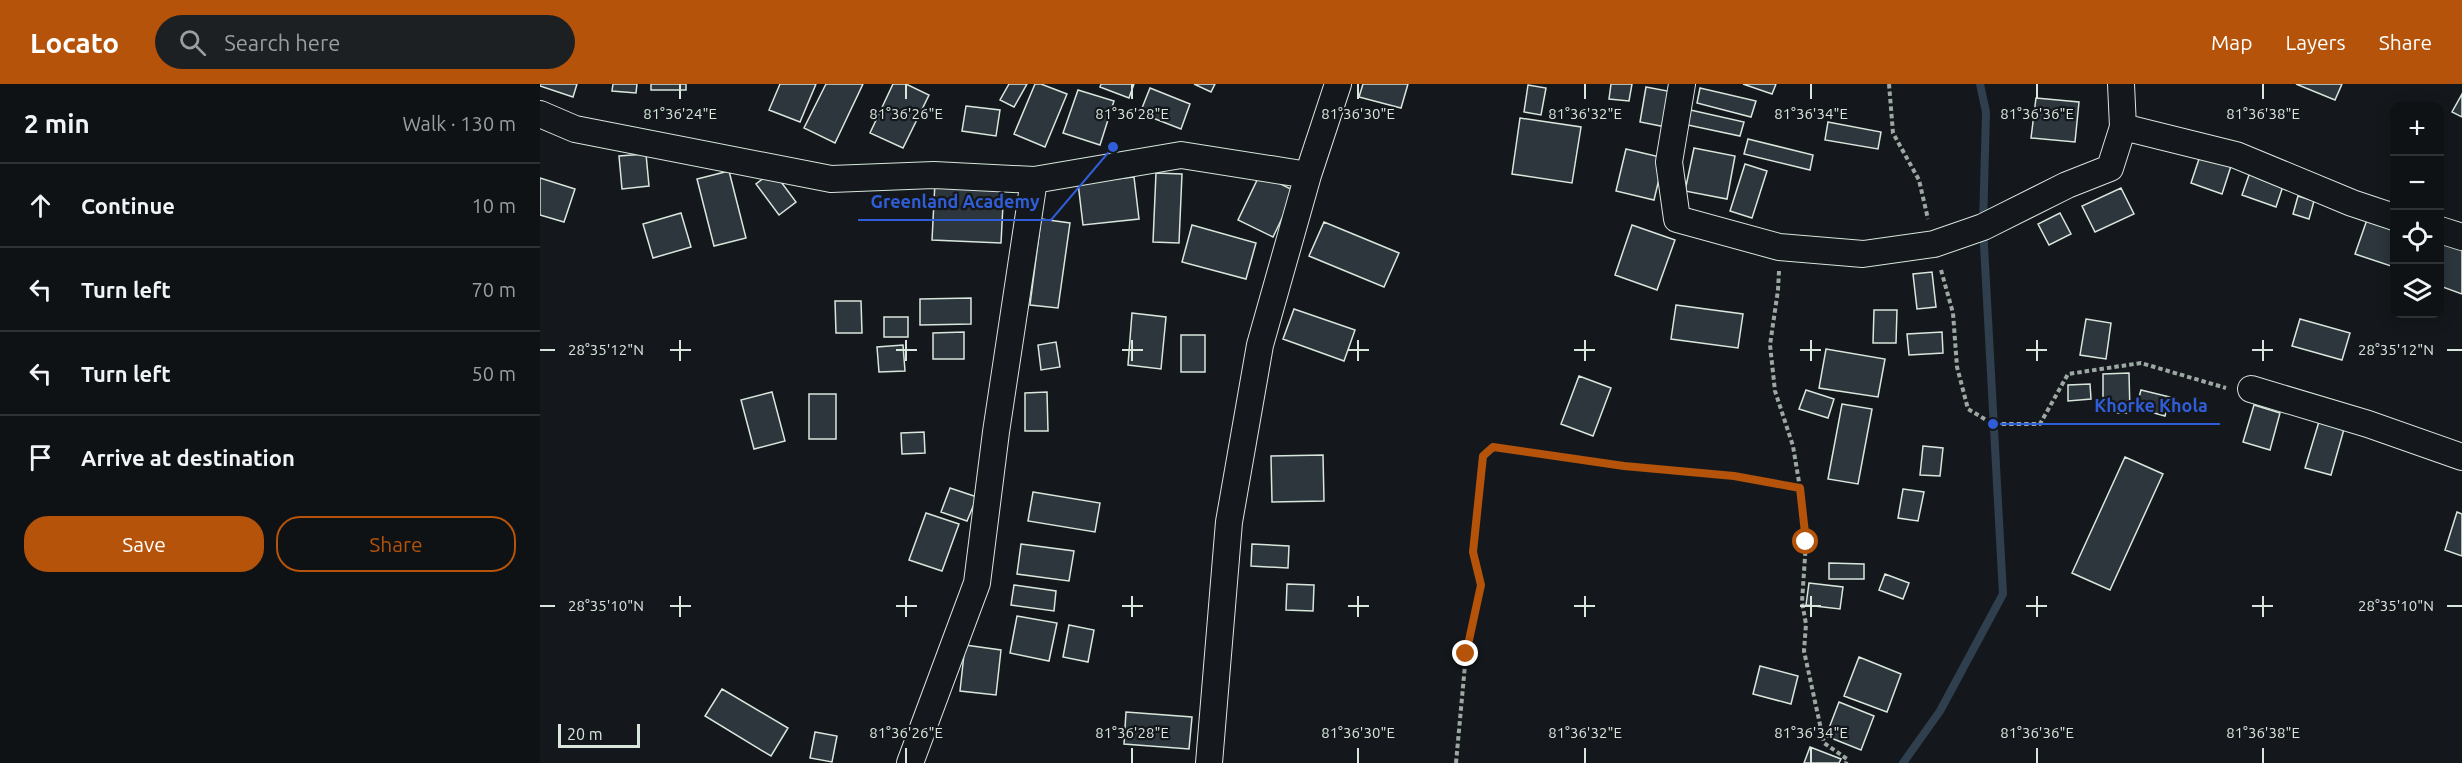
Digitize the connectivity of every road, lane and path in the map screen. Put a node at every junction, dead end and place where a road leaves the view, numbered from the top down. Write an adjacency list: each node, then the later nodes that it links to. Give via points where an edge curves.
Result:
1 (1338, 84): 7 (street)
2 (1682, 84): 13 (street, via 1669,162 1677,219)
3 (1889, 84): 12 (path, via 1893,133 1919,180)
4 (2121, 84): 6 (street)
5 (540, 114): 8 (street, via 575,129 831,179 934,175)
6 (2123, 127): 9 (street, via 2236,155); 12 (street, via 2110,168 1983,227)
7 (1308, 175): 8 (street, via 1180,155); 18 (street, via 1260,345 1228,522)
8 (1034, 180): 17 (street, via 977,583)
9 (2390, 216)
10 (2444, 232): 11 (street)
11 (2462, 237)
12 (1934, 244): 13 (street, via 1863,254); 14 (path, via 1953,313 1957,367 1968,409 1993,424 2040,424 2068,374 2141,363 2220,388)
13 (1779, 247): 16 (path, via 1770,345 1775,391 1793,446)
14 (2251, 389): 15 (street)
15 (2462, 457)
16 (1800, 488): 19 (path, via 1734,476 1624,466 1493,447 1483,456 1473,552 1481,585 1466,654); 20 (path, via 1806,542 1804,651 1824,743 1847,759)
17 (910, 763)
18 (1209, 763)
19 (1456, 763)
20 (1846, 763)

